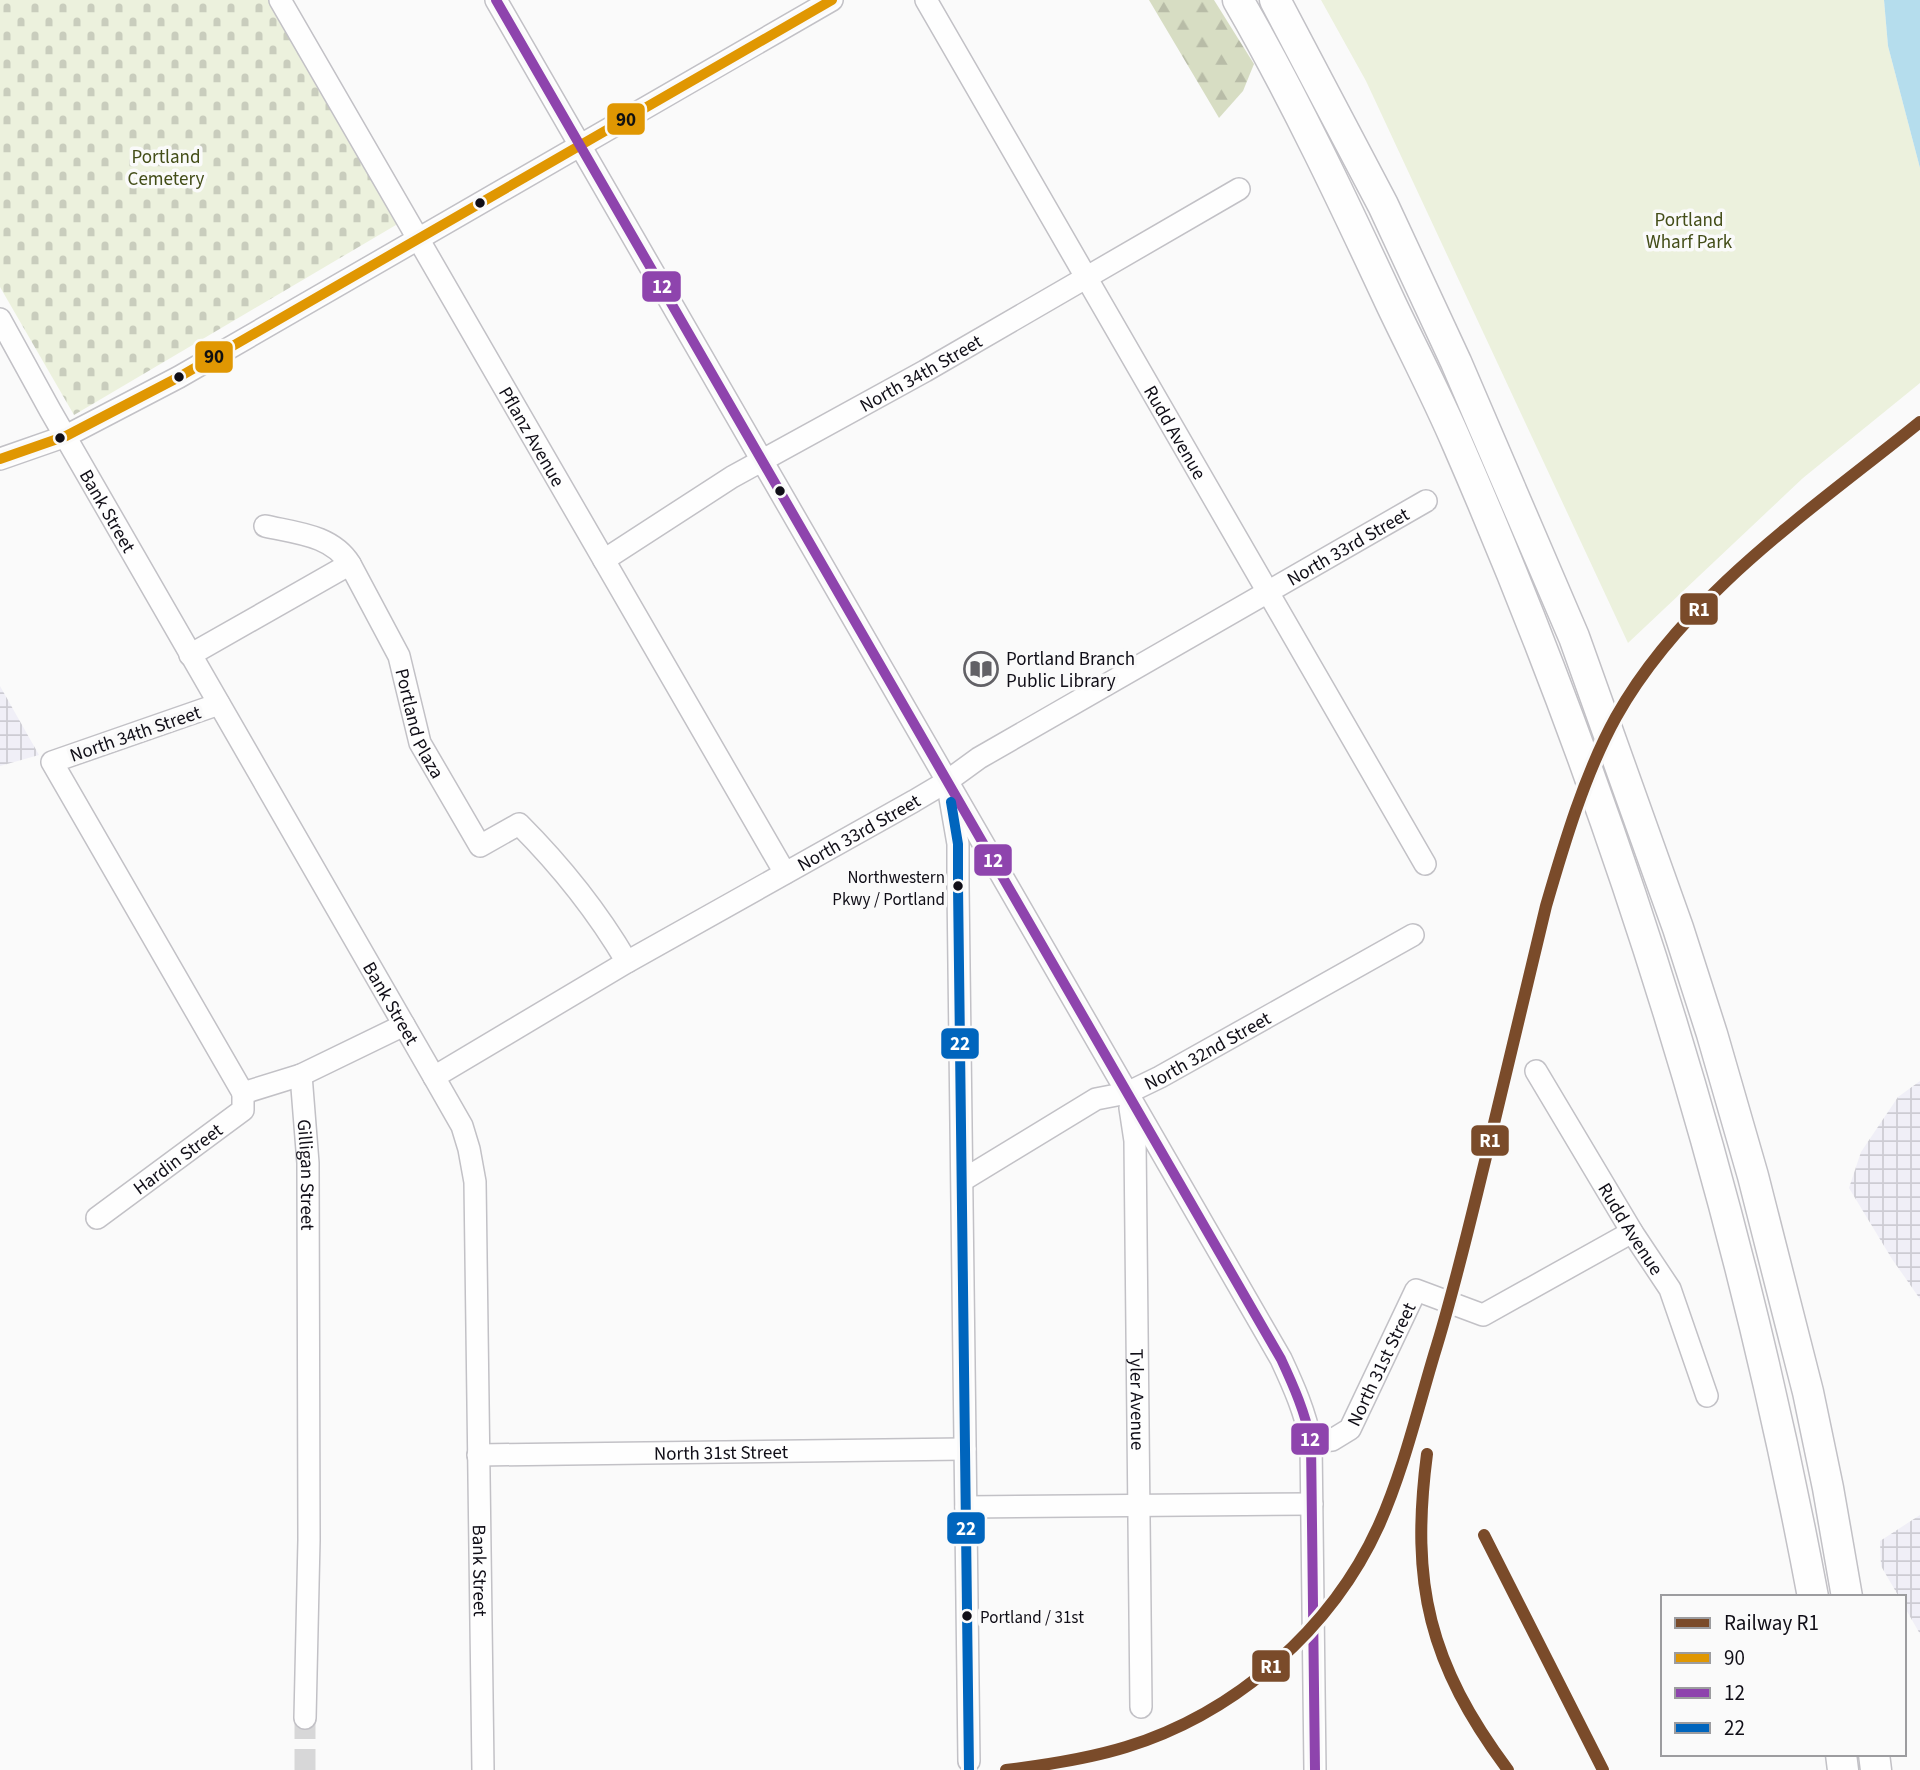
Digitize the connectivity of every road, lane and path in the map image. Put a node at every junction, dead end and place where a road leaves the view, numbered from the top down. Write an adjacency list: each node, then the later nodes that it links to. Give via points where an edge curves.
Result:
1 (280, 0): 9 (street, Pflanz Avenue)
2 (496, 0): 7 (street)
3 (832, 0): 7 (street)
4 (926, 0): 10 (street, Rudd Avenue)
5 (1238, 0): 43 (highway, via 1345,204 1457,443 1600,809 1671,1023 1730,1229)
6 (1275, 0): 44 (highway, via 1383,205 1574,637 1678,928 1753,1176 1808,1392)
7 (580, 146): 9 (street); 14 (street)
8 (1238, 189): 10 (street, North 34th Street)
9 (419, 238): 12 (street, via 179,377); 17 (street, Pflanz Avenue)
10 (1087, 278): 14 (street, North 34th Street); 19 (street, Rudd Avenue)
11 (0, 319): 12 (street, Bank Street)
12 (66, 436): 13 (street); 20 (street, Bank Street)
13 (0, 459)
14 (762, 460): 17 (street, North 34th Street); 22 (street)
15 (1426, 501): 19 (street, North 33rd Street)
16 (265, 526): 18 (street, via 330,543)
17 (604, 560): 24 (street, Pflanz Avenue)
18 (350, 565): 20 (street); 26 (street, Portland Plaza, via 399,656 420,743 480,846 519,824 605,924)
19 (1268, 592): 22 (street, North 33rd Street, via 979,758); 23 (street, Rudd Avenue)
20 (190, 655): 21 (street, Bank Street)
21 (219, 704): 27 (street, Bank Street); 31 (street, North 34th Street, via 52,762)
22 (946, 782): 24 (street, North 33rd Street); 32 (street); 33 (street, via 958,844)
23 (1425, 864)
24 (785, 873): 26 (street, North 33rd Street)
25 (1413, 935): 32 (street, North 32nd Street)
26 (627, 962): 30 (street, North 33rd Street)
27 (404, 1026): 29 (street); 30 (street, Bank Street)
28 (1536, 1071): 35 (street, Rudd Avenue)
29 (301, 1075): 31 (street); 46 (street, Gilligan Street, via 308,1163)
30 (435, 1077): 39 (street, Bank Street, via 462,1126 475,1182)
31 (243, 1093): 34 (street, Hardin Street, via 243,1110)
32 (1127, 1093): 33 (street, North 32nd Street, via 1096,1099); 37 (street, via 1281,1359 1303,1406); 40 (street, Tyler Avenue, via 1135,1141)
33 (963, 1180): 38 (street)
34 (97, 1218)
35 (1632, 1232): 36 (street, Rudd Avenue, via 1670,1289); 37 (street, North 31st Street, via 1483,1315 1416,1290 1350,1429 1332,1440)
36 (1707, 1396)
37 (1311, 1442): 41 (street)
38 (965, 1449): 39 (street, North 31st Street); 42 (street)
39 (478, 1455): 48 (street, Bank Street)
40 (1140, 1504): 41 (street); 42 (street); 45 (street, Tyler Avenue)
41 (1312, 1504): 49 (street)
42 (966, 1507): 47 (street)
43 (1813, 1595)
44 (1847, 1595)
45 (1141, 1707)
46 (305, 1718)
47 (969, 1761)
48 (483, 1770)
49 (1315, 1770)

